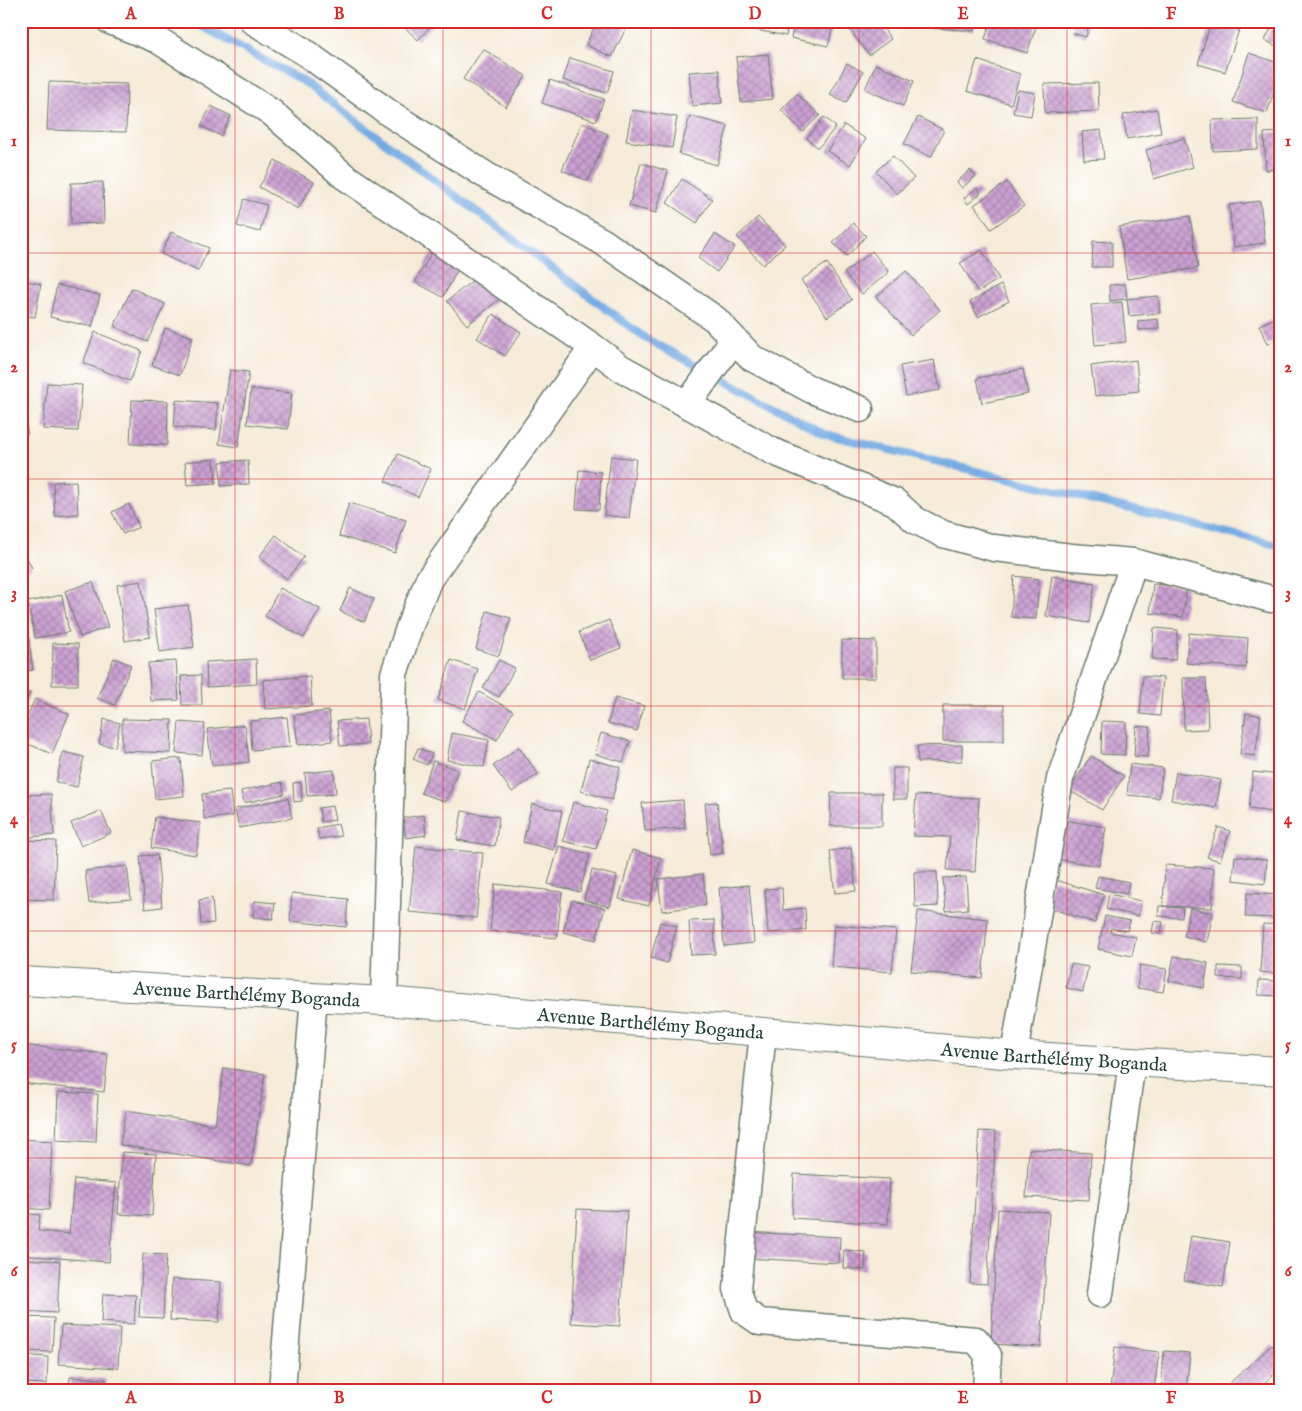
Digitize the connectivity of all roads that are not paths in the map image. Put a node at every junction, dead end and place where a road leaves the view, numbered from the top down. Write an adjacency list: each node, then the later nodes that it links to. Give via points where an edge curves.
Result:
1 (110, 21): 4 (street, via 158,40 271,112 344,176)
2 (253, 21): 3 (street, via 303,51 389,113 487,176 603,242 715,318)
3 (734, 339): 5 (street); 6 (street, via 752,358 812,390)
4 (594, 347): 5 (street, via 621,368); 11 (street, via 429,579 394,674)
5 (686, 405): 7 (street, via 772,451 895,502 916,520 943,534 994,548)
6 (860, 409)
7 (1134, 562): 8 (street); 13 (street, via 1060,779)
8 (1271, 599)
9 (21, 981): 10 (main road, Avenue Barthélémy Boganda)
10 (314, 997): 11 (main road, Avenue Barthélémy Boganda); 17 (street)
11 (384, 1002): 12 (main road, Avenue Barthélémy Boganda)
12 (763, 1032): 13 (main road, Avenue Barthélémy Boganda); 18 (street, via 737,1289 744,1311 760,1322 976,1340 988,1355)
13 (1014, 1055): 14 (main road, Avenue Barthélémy Boganda)
14 (1132, 1062): 15 (main road, Avenue Barthélémy Boganda); 16 (street)
15 (1281, 1071)
16 (1100, 1294)
17 (282, 1390)
18 (986, 1390)

